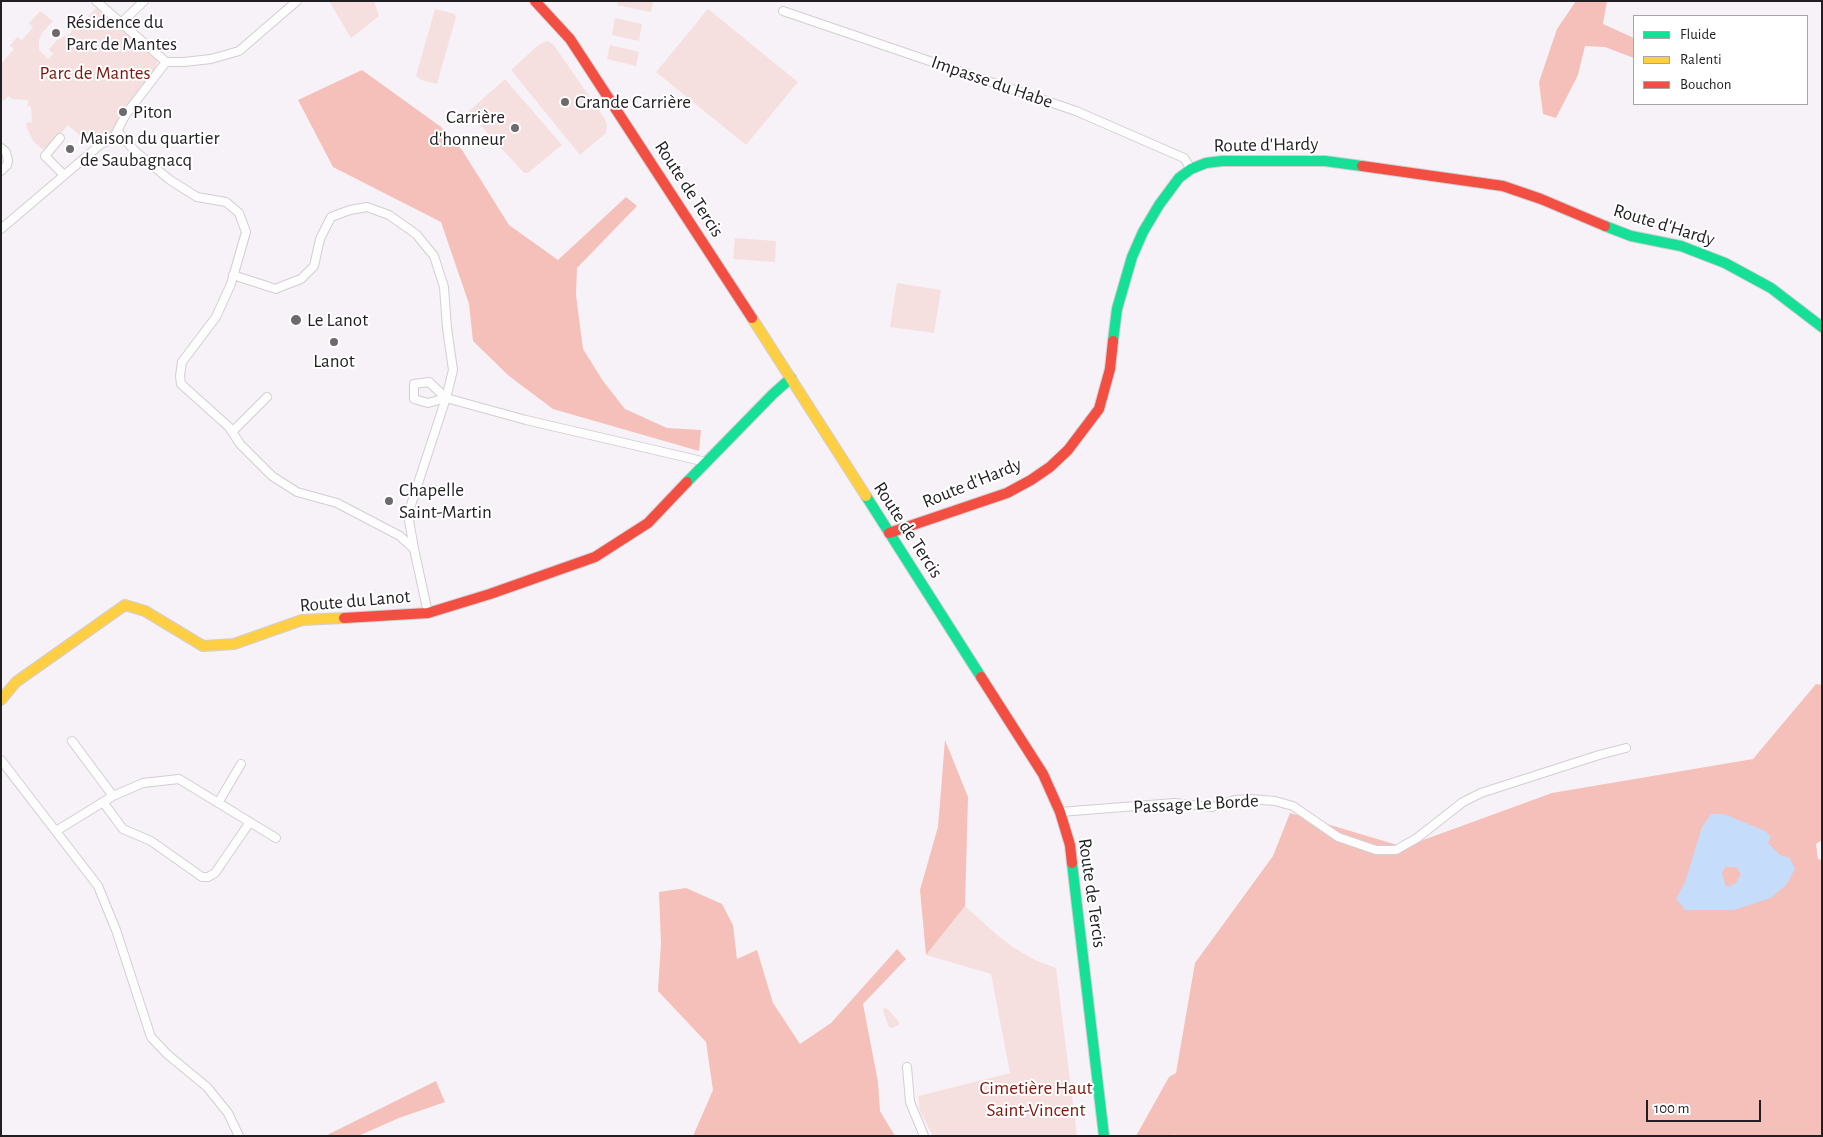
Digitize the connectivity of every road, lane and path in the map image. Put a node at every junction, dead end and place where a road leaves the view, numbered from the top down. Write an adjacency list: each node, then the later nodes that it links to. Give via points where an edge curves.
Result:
1 (96, 1): 6 (street)
2 (144, 1): 6 (street)
3 (297, 1): 7 (street, via 239,51 211,59)
4 (535, 1): 17 (street, Route de Tercis, via 574,44)
5 (783, 11): 11 (street, Impasse du Habe, via 1076,111 1184,158)
6 (120, 23): 7 (street)
7 (166, 62): 8 (street, via 126,114)
8 (118, 132): 13 (street); 15 (street, via 170,180 196,197 226,202 239,213 246,232)
9 (60, 138): 13 (street, via 45,156)
10 (1, 148): 12 (street, via 8,160)
11 (1191, 169): 16 (street, Route d'Hardy, via 1222,161 1325,161 1503,186 1631,236 1681,246 1717,260 1771,288); 22 (street, Route d'Hardy, via 1170,189 1143,232 1132,257 1117,309 1110,369 1099,409 1073,443 1050,467 1007,492)
12 (1, 171)
13 (64, 175): 14 (street)
14 (1, 229)
15 (233, 275): 19 (street, Route du Lanot, via 276,289 301,279 314,266 320,239 331,217 367,207 389,215 416,234 434,256 444,287 453,370); 20 (street, via 216,318 182,362 180,376 181,384)
16 (1822, 327)
17 (791, 378): 21 (street, Route du Lanot); 22 (street, Route de Tercis)
18 (267, 397): 20 (street)
19 (446, 398): 21 (street); 23 (street, Route du Lanot, via 408,514)
20 (232, 432): 23 (street, via 272,476 297,492 338,503 400,536)
21 (706, 462): 24 (street, Route du Lanot, via 648,523 595,557)
22 (889, 533): 33 (street, Route de Tercis, via 1032,757)
23 (414, 549): 24 (street, Route du Lanot)
24 (428, 613): 25 (street, Route du Lanot, via 302,620 234,644 203,646 145,611 125,605 16,682)
25 (1, 700)
26 (72, 741): 30 (street)
27 (1626, 748): 33 (street, Passage Le Borde, via 1481,794 1463,802 1396,850 1376,850 1338,837 1293,806 1275,801 1251,799 1212,806 1174,803)
28 (1, 760): 35 (street)
29 (241, 764): 32 (street)
30 (112, 796): 31 (street); 32 (street, via 143,783 179,779)
31 (103, 802): 34 (street, via 123,829 151,841 202,877 215,873); 35 (street)
32 (218, 802): 34 (street)
33 (1060, 812): 40 (street, Route de Tercis, via 1072,861)
34 (250, 822): 36 (street)
35 (56, 831): 38 (street, via 98,886 151,1036 167,1054 207,1087 228,1113)
36 (276, 838)
37 (907, 1067): 39 (street, via 910,1102)
38 (239, 1136)
39 (924, 1136)
40 (1104, 1136)

